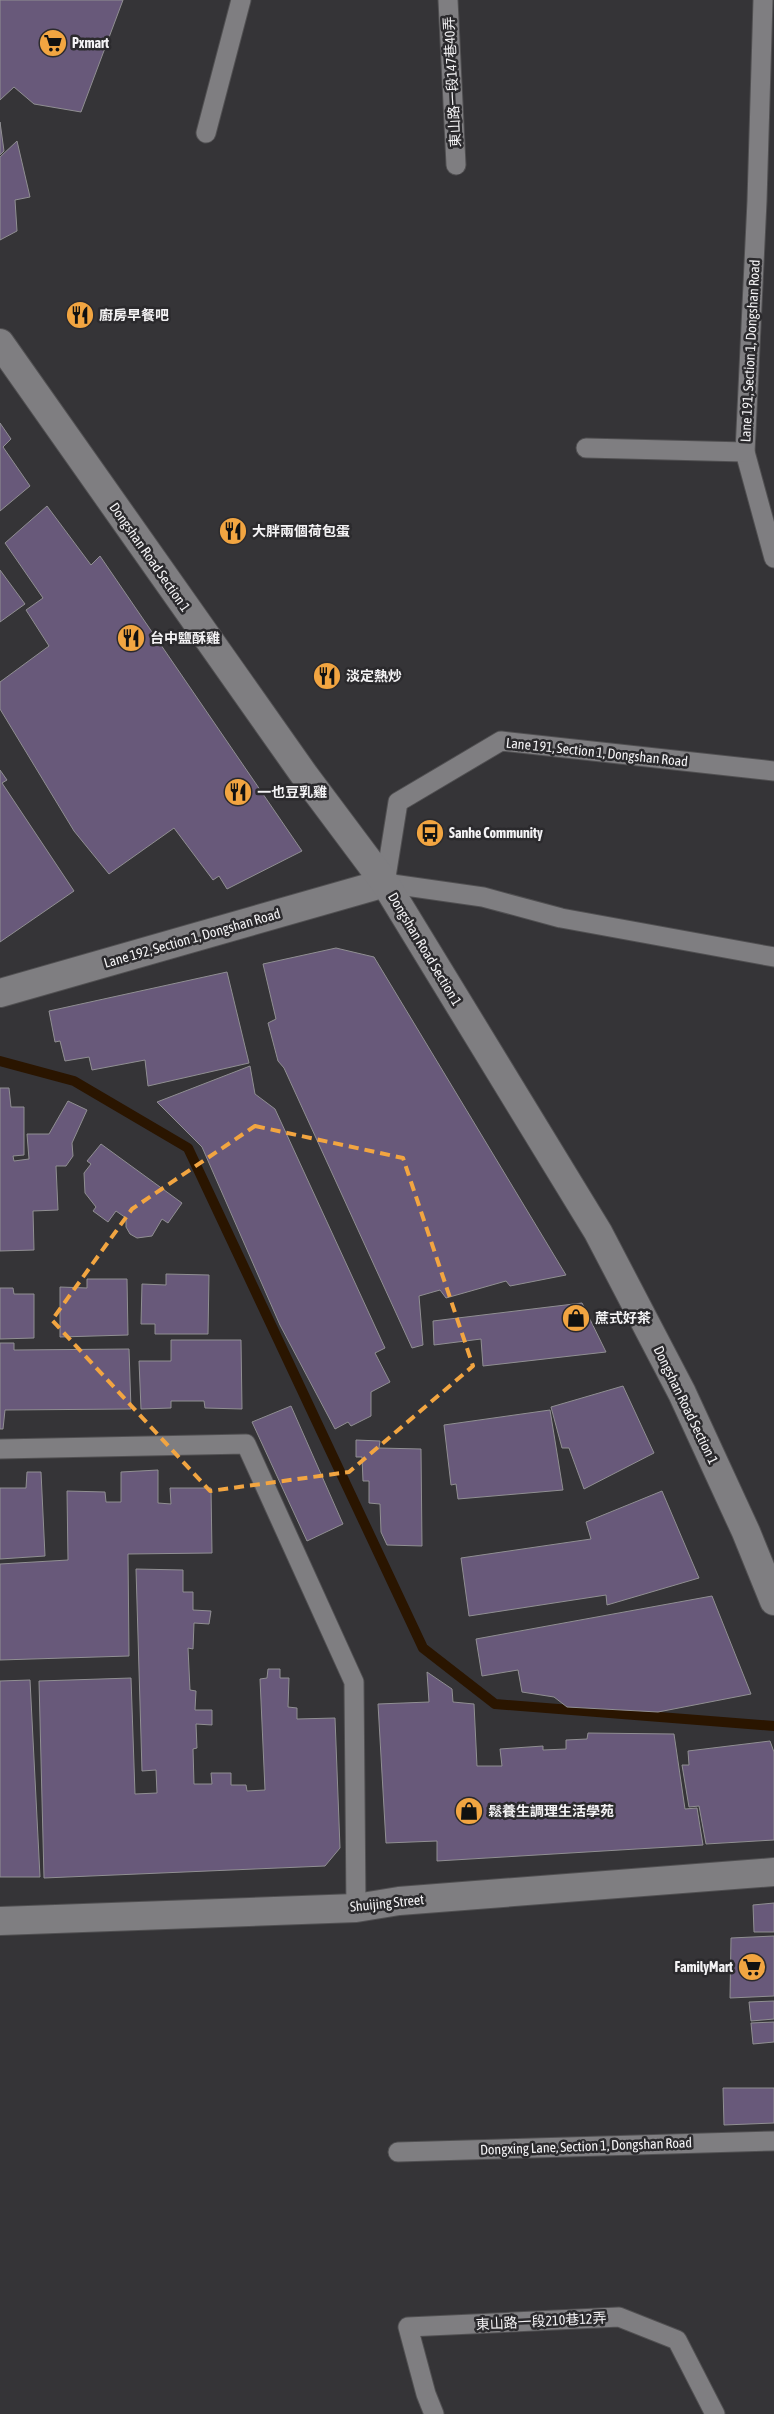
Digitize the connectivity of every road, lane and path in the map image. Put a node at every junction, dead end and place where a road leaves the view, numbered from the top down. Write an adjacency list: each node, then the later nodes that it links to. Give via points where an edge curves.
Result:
1 (242, 0): 4 (lane)
2 (448, 0): 5 (lane, 東山路一段147巷40弄)
3 (763, 0): 8 (lane, Lane 191, Section 1, Dongshan Road)
4 (206, 133)
5 (456, 165)
6 (0, 343): 11 (main road, Dongshan Road Section 1, via 299,768)
7 (586, 448): 8 (lane)
8 (745, 452): 9 (lane, Lane 191, Section 1, Dongshan Road)
9 (774, 558)
10 (774, 771): 11 (lane, Lane 191, Section 1, Dongshan Road, via 501,741 398,802)
11 (385, 883): 12 (lane, via 483,897 561,918); 13 (main road, Lane 192, Section 1, Dongshan Road); 15 (main road, Dongshan Road Section 1, via 598,1232 682,1393)
12 (774, 957)
13 (0, 993)
14 (0, 1449): 17 (lane, via 246,1444 354,1682)
15 (774, 1601)
16 (774, 1872): 17 (main road, Shuijing Street, via 400,1901)
17 (356, 1908): 18 (main road, Shuijing Street)
18 (0, 1921)
19 (774, 2141): 20 (lane, Dongxing Lane, Section 1, Dongshan Road)
20 (398, 2152)
21 (434, 2414): 22 (lane, 東山路一段210巷12弄, via 408,2327 619,2317 677,2340)
22 (715, 2414)

